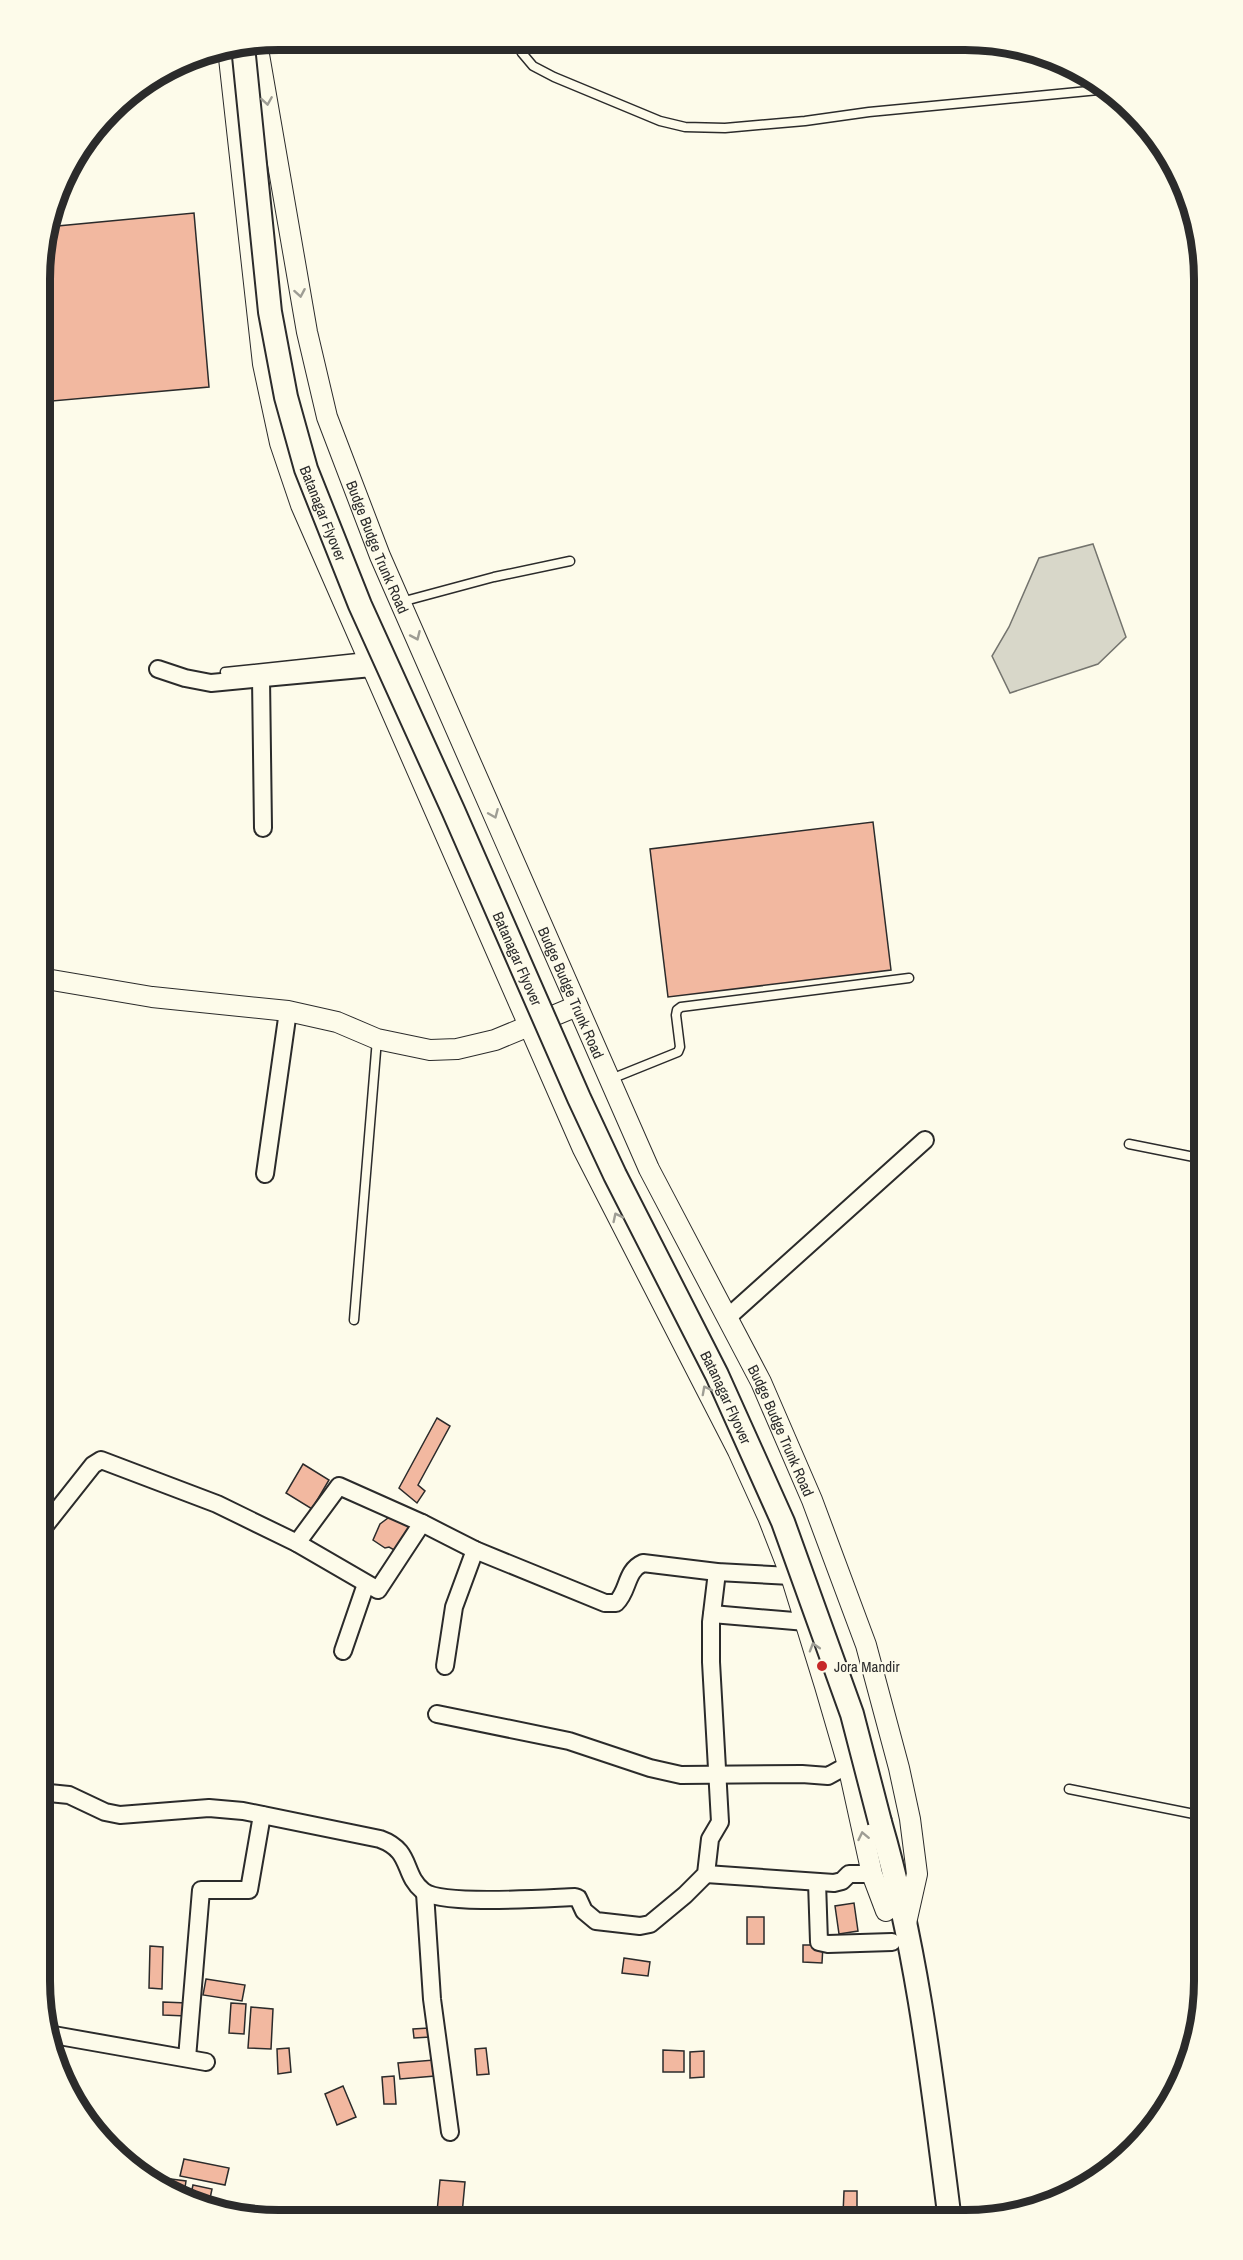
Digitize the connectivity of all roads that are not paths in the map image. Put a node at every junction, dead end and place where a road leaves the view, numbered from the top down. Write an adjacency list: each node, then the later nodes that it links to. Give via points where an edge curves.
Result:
1 (258, 50): 7 (street, Budge Budge Trunk Road, one-way to 7, via 307,332 327,417)
2 (520, 50): 5 (lane, via 533,66 554,77 660,121 685,127 794,122)
3 (244, 52): 44 (main road, Batanagar Flyover, bridge, via 270,312 286,397 306,469 360,605 579,1098 717,1375 783,1522 852,1714)
4 (229, 55): 8 (street, via 263,364 280,443 301,505)
5 (1095, 90)
6 (570, 561): 7 (lane)
7 (401, 602): 15 (street, Budge Budge Trunk Road, one-way to 15)
8 (370, 663): 10 (lane); 11 (street); 17 (street)
9 (158, 669): 11 (street, via 211,682)
10 (225, 672)
11 (261, 678): 12 (street)
12 (263, 828)
13 (909, 978): 19 (lane, via 681,1007 676,1015 678,1052)
14 (50, 980): 16 (street, via 152,997)
15 (577, 1006): 17 (street); 19 (street, Budge Budge Trunk Road)
16 (288, 1011): 18 (street, via 337,1022); 23 (street)
17 (528, 1027): 18 (street, via 457,1049 430,1050); 31 (street, one-way to 17, via 738,1451 594,1170)
18 (377, 1039): 25 (lane)
19 (609, 1079): 24 (street, Budge Budge Trunk Road, via 649,1169)
20 (925, 1140): 24 (street)
21 (1129, 1144): 22 (lane)
22 (1194, 1157)
23 (265, 1174)
24 (727, 1317): 50 (street, Budge Budge Trunk Road, via 812,1500 866,1646 883,1704 915,1853 916,1874)
25 (354, 1320)
26 (50, 1518): 28 (street, via 93,1465 101,1461 201,1497)
27 (422, 1523): 28 (street, via 339,1486); 29 (street); 32 (street, via 378,1590)
28 (297, 1543): 32 (street)
29 (475, 1550): 30 (street, via 611,1604 620,1599 631,1573 643,1563); 36 (street, via 454,1607)
30 (717, 1572): 31 (street); 33 (street)
31 (791, 1576): 34 (street)
32 (366, 1584): 35 (street)
33 (712, 1614): 34 (street); 39 (street)
34 (806, 1622): 38 (street, one-way to 34)
35 (343, 1651)
36 (445, 1666)
37 (437, 1714): 39 (street, via 569,1741 664,1772)
38 (848, 1765): 39 (street, via 828,1776); 46 (street, one-way to 38)
39 (718, 1774): 45 (street, via 720,1822 710,1839)
40 (1069, 1789): 42 (lane)
41 (50, 1794): 43 (street, via 78,1798 120,1815 209,1808)
42 (1194, 1814)
43 (262, 1815): 48 (street, via 389,1843 397,1848 417,1886); 52 (street, via 249,1890 201,1890)
44 (886, 1844): 49 (main road); 50 (main road)
45 (706, 1874): 47 (street); 48 (street, via 659,1918 640,1926 596,1921 575,1897 470,1899)
46 (872, 1874): 47 (street, via 849,1874 837,1883); 49 (street)
47 (817, 1882): 50 (street, via 819,1942)
48 (425, 1893): 54 (street, via 432,1999)
49 (886, 1911): 50 (main road)
50 (898, 1935): 55 (main road); 56 (main road, via 936,2111)
51 (56, 2035): 52 (street)
52 (187, 2058): 53 (street)
53 (206, 2062)
54 (450, 2132)
55 (937, 2210)
56 (949, 2210)

